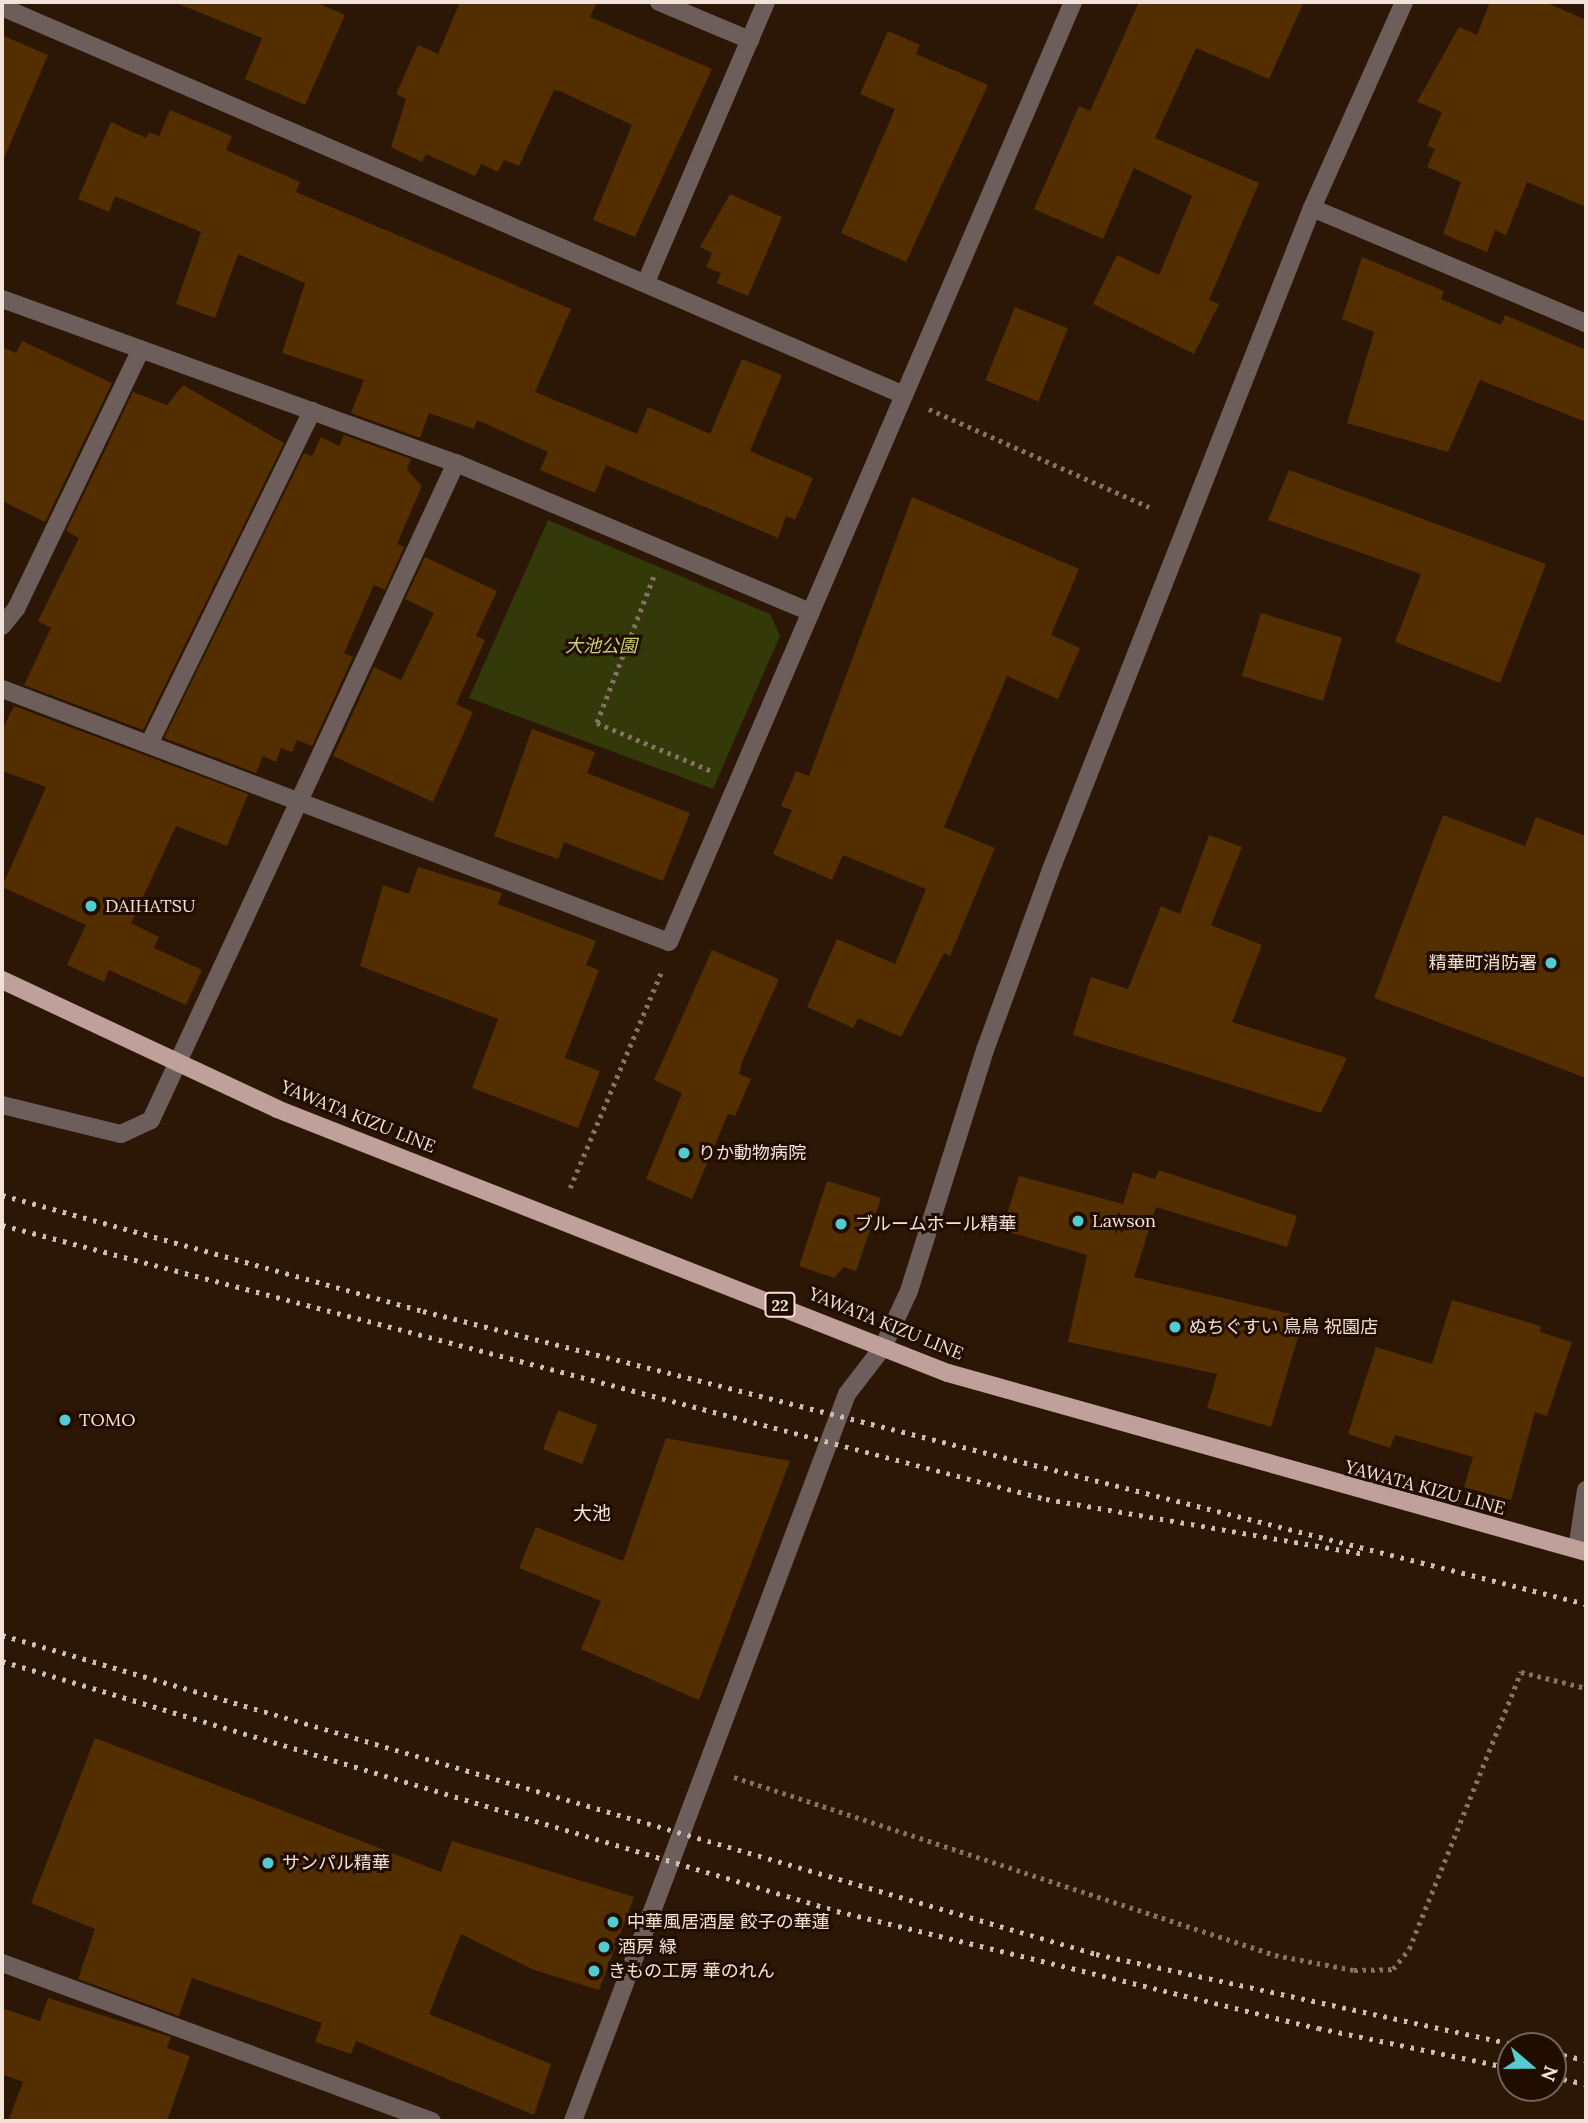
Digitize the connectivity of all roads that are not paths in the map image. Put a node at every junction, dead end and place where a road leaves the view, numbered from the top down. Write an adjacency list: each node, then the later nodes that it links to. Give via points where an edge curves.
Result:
1 (659, 2): 6 (street)
2 (766, 2): 6 (street)
3 (1073, 2): 12 (street)
4 (1404, 2): 7 (street)
5 (2, 7): 8 (street)
6 (750, 40): 8 (street)
7 (1312, 208): 10 (street); 23 (street, via 1050,872 985,1050 909,1291)
8 (646, 282): 12 (street)
9 (2, 299): 11 (street)
10 (1586, 323)
11 (141, 349): 13 (street); 16 (street, via 16,609)
12 (904, 395): 15 (street)
13 (312, 411): 14 (street); 18 (street)
14 (456, 463): 15 (street); 19 (street)
15 (811, 612): 19 (street, via 669,942)
16 (2, 626)
17 (2, 689): 18 (street)
18 (149, 744): 19 (street)
19 (301, 801): 21 (street)
20 (2, 981): 21 (main road, YAWATA KIZU LINE / 22)
21 (182, 1063): 22 (street, via 152,1120 121,1134); 23 (main road, YAWATA KIZU LINE / 22, via 277,1109)
22 (2, 1105)
23 (883, 1347): 25 (main road, YAWATA KIZU LINE / 22, via 948,1373 1143,1432); 28 (street, via 847,1394)
24 (1586, 1490): 25 (street)
25 (1582, 1551)
26 (2, 1963): 27 (street)
27 (432, 2121)
28 (573, 2121)

